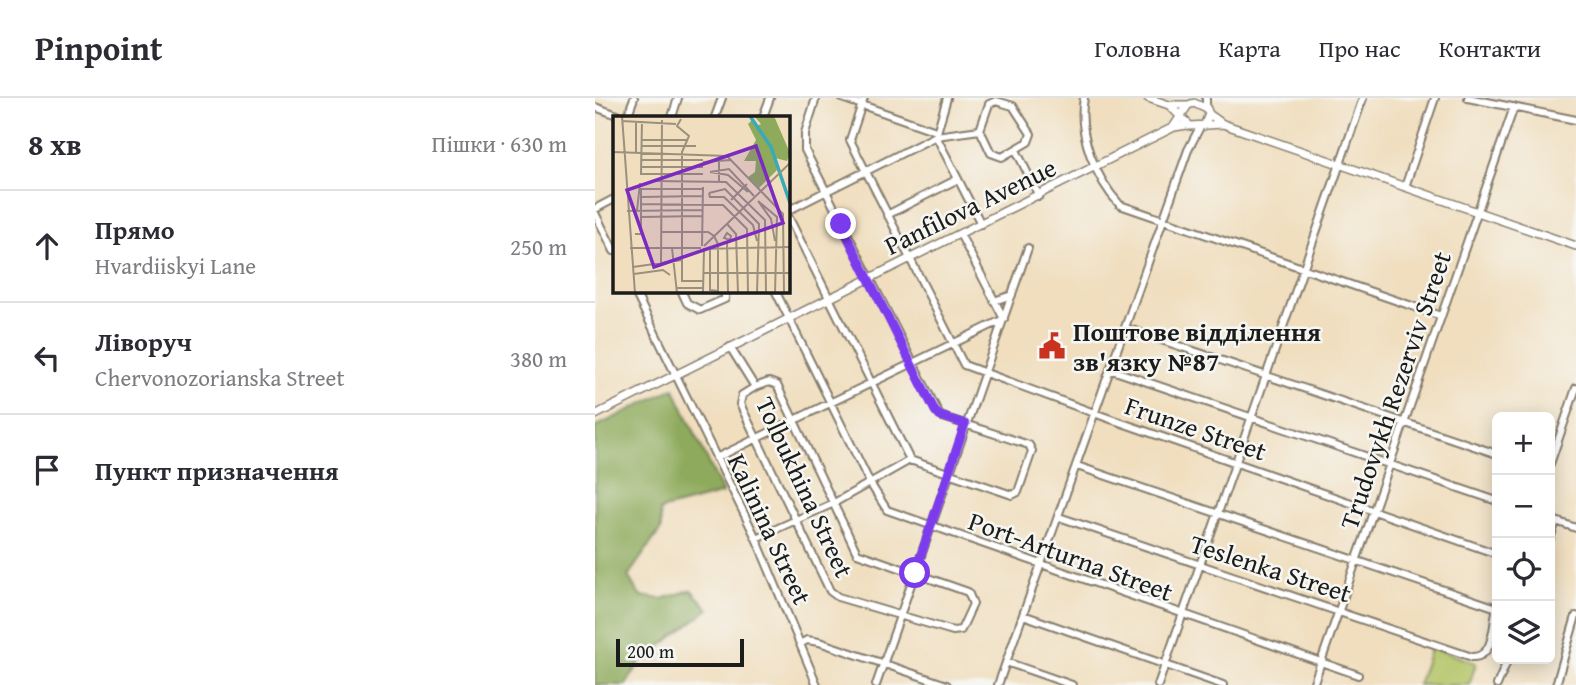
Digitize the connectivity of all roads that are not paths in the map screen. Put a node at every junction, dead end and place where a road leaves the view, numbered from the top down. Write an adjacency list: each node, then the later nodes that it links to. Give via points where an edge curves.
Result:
1 (634, 98): 22 (street)
2 (678, 98): 23 (street)
3 (722, 98): 24 (street)
4 (770, 98): 25 (street)
5 (816, 98): 41 (street, via 803,143)
6 (842, 98): 14 (street)
7 (947, 98): 33 (street)
8 (1016, 98): 17 (street)
9 (1084, 98): 37 (street, via 1084,134)
10 (1148, 98): 16 (main road)
11 (1363, 98): 36 (street)
12 (1435, 98): 40 (street)
13 (1468, 98): 20 (street)
14 (862, 101): 33 (street); 38 (street, Frunze Street, via 850,140)
15 (1193, 102): 16 (main road); 18 (main road); 26 (main road, Panfilova Avenue)
16 (1170, 105): 26 (main road)
17 (1013, 106): 32 (street, via 991,103); 34 (street, via 1031,135)
18 (1207, 106): 28 (main road); 30 (main road)
19 (595, 107): 21 (street)
20 (1514, 107): 27 (street); 46 (street, Trudovykh Rezerviv Street)
21 (622, 116)
22 (625, 116)
23 (672, 116)
24 (715, 116)
25 (763, 116)
26 (1183, 116): 29 (main road); 31 (main road, Panfilova Avenue)
27 (1576, 120)
28 (1223, 124): 30 (main road, Panfilova Avenue); 36 (main road)
29 (1189, 125): 30 (main road, Panfilova Avenue); 31 (main road, Panfilova Avenue); 35 (street)
30 (1202, 126): 35 (street)
31 (1174, 127): 37 (main road, Panfilova Avenue)
32 (980, 130): 33 (street); 34 (street, via 993,155 1002,157)
33 (936, 133): 38 (street); 39 (street)
34 (1016, 150): 42 (street)
35 (1188, 150): 49 (street)
36 (1340, 164): 40 (main road); 56 (street)
37 (1095, 168): 42 (main road, Panfilova Avenue); 49 (street, via 1120,205)
38 (865, 173): 41 (street); 47 (street, Frunze Street)
39 (958, 179): 47 (street); 50 (street)
40 (1405, 187): 46 (main road)
41 (826, 193): 45 (street); 57 (street)
42 (1038, 195): 50 (main road, Panfilova Avenue)
43 (613, 200): 44 (street)
44 (595, 211): 54 (street)
45 (789, 212)
46 (1478, 212): 52 (main road); 65 (street, Trudovykh Rezerviv Street)
47 (887, 215): 55 (street, Frunze Street)
48 (789, 217): 63 (street)
49 (1164, 222): 56 (street); 68 (street)
50 (981, 224): 51 (main road, Panfilova Avenue)
51 (960, 234): 55 (main road, Panfilova Avenue); 64 (street)
52 (1576, 246)
53 (1028, 248): 62 (street)
54 (613, 249)
55 (909, 259): 57 (main road, Panfilova Avenue); 69 (street, Frunze Street)
56 (1303, 269): 65 (street); 75 (street)
57 (869, 279): 63 (main road, Panfilova Avenue); 71 (street)
58 (635, 292): 74 (street, Kalinina Street)
59 (682, 292): 60 (street, via 694,309 713,307 725,299)
60 (725, 292)
61 (776, 292): 66 (street, Port-Arturna Street)
62 (1012, 295): 64 (street); 67 (street)
63 (830, 298): 66 (main road, Panfilova Avenue); 76 (street)
64 (994, 301): 67 (street)
65 (1441, 316): 84 (street, Trudovykh Rezerviv Street)
66 (789, 318): 70 (main road, Panfilova Avenue); 79 (street, Port-Arturna Street)
67 (1004, 319): 69 (street); 73 (street)
68 (1126, 328): 72 (street); 75 (street)
69 (951, 342): 71 (street); 73 (street, Frunze Street, via 962,363)
70 (730, 347): 74 (main road, Panfilova Avenue); 77 (street, Tolbukhina Street)
71 (911, 363): 76 (street); 85 (street, via 940,416)
72 (1112, 370): 80 (street); 82 (street)
73 (984, 373): 80 (street, Frunze Street); 85 (street)
74 (675, 374): 81 (main road, Panfilova Avenue); 89 (street, Kalinina Street)
75 (1266, 374): 82 (street); 84 (street)
76 (873, 382): 79 (street); 90 (street)
77 (755, 387): 83 (street, via 769,382 777,385); 86 (street, Tolbukhina Street, via 739,401)
78 (1576, 387): 87 (street)
79 (831, 402): 83 (street); 95 (street, Port-Arturna Street)
80 (1097, 412): 91 (street, Frunze Street); 93 (street)
81 (595, 415)
82 (1251, 416): 91 (street); 92 (street)
83 (793, 421): 86 (street); 97 (street)
84 (1404, 421): 88 (street); 92 (street, Trudovykh Rezerviv Street)
85 (965, 424): 94 (street); 94 (street, via 1029,445 1032,451 1018,492 1012,495)
86 (755, 439): 89 (street); 102 (street, Tolbukhina Street)
87 (1555, 449)
88 (1492, 452)
89 (716, 458): 105 (street, Kalinina Street)
90 (910, 460): 94 (street); 95 (street)
91 (1235, 461): 98 (street, Frunze Street); 99 (street)
92 (1389, 465): 96 (street); 98 (street, Trudovykh Rezerviv Street)
93 (1077, 466): 99 (street); 100 (street)
94 (949, 474): 103 (street)
95 (870, 483): 97 (street); 103 (street, Port-Arturna Street, via 887,510)
96 (1492, 499)
97 (834, 503): 102 (street); 110 (street, via 857,553)
98 (1374, 509): 106 (street, Frunze Street); 107 (street, Trudovykh Rezerviv Street)
99 (1217, 512): 107 (street); 109 (street)
100 (1059, 517): 108 (street); 109 (street, Teslenka Street)
101 (1555, 521): 104 (street)
102 (795, 522): 105 (street); 115 (street, Tolbukhina Street, via 832,593)
103 (931, 527): 108 (street, Port-Arturna Street); 110 (street)
104 (1576, 527)
105 (756, 538): 118 (street, Kalinina Street)
106 (1492, 552)
107 (1356, 561): 111 (street); 112 (street, Trudovykh Rezerviv Street)
108 (1041, 564): 113 (street); 114 (street, Port-Arturna Street)
109 (1200, 565): 112 (street, Teslenka Street); 114 (street)
110 (915, 573): 115 (street); 115 (street, Tolbukhina Street, via 968,592 973,604 961,630)
111 (1492, 605)
112 (1337, 610): 117 (street, Teslenka Street, via 1472,657 1482,654); 120 (street, Trudovykh Rezerviv Street)
113 (1023, 615): 119 (street); 123 (street)
114 (1181, 615): 120 (street, Port-Arturna Street); 123 (street)
115 (900, 616): 121 (street)
116 (1576, 616): 134 (street)
117 (1492, 636)
118 (800, 644): 121 (street, Kalinina Street, via 811,640); 126 (street)
119 (1006, 662): 129 (street); 130 (street)
120 (1320, 662): 124 (street, Port-Arturna Street); 133 (street, Trudovykh Rezerviv Street)
121 (884, 663): 127 (street); 128 (street, Kalinina Street)
122 (1506, 664): 125 (street)
123 (1164, 665): 131 (street); 132 (street)
124 (1358, 675)
125 (1500, 684)
126 (817, 685)
127 (876, 685)
128 (947, 685)
129 (998, 685)
130 (1072, 685)
131 (1158, 685)
132 (1223, 685)
133 (1313, 685)
134 (1556, 685)

